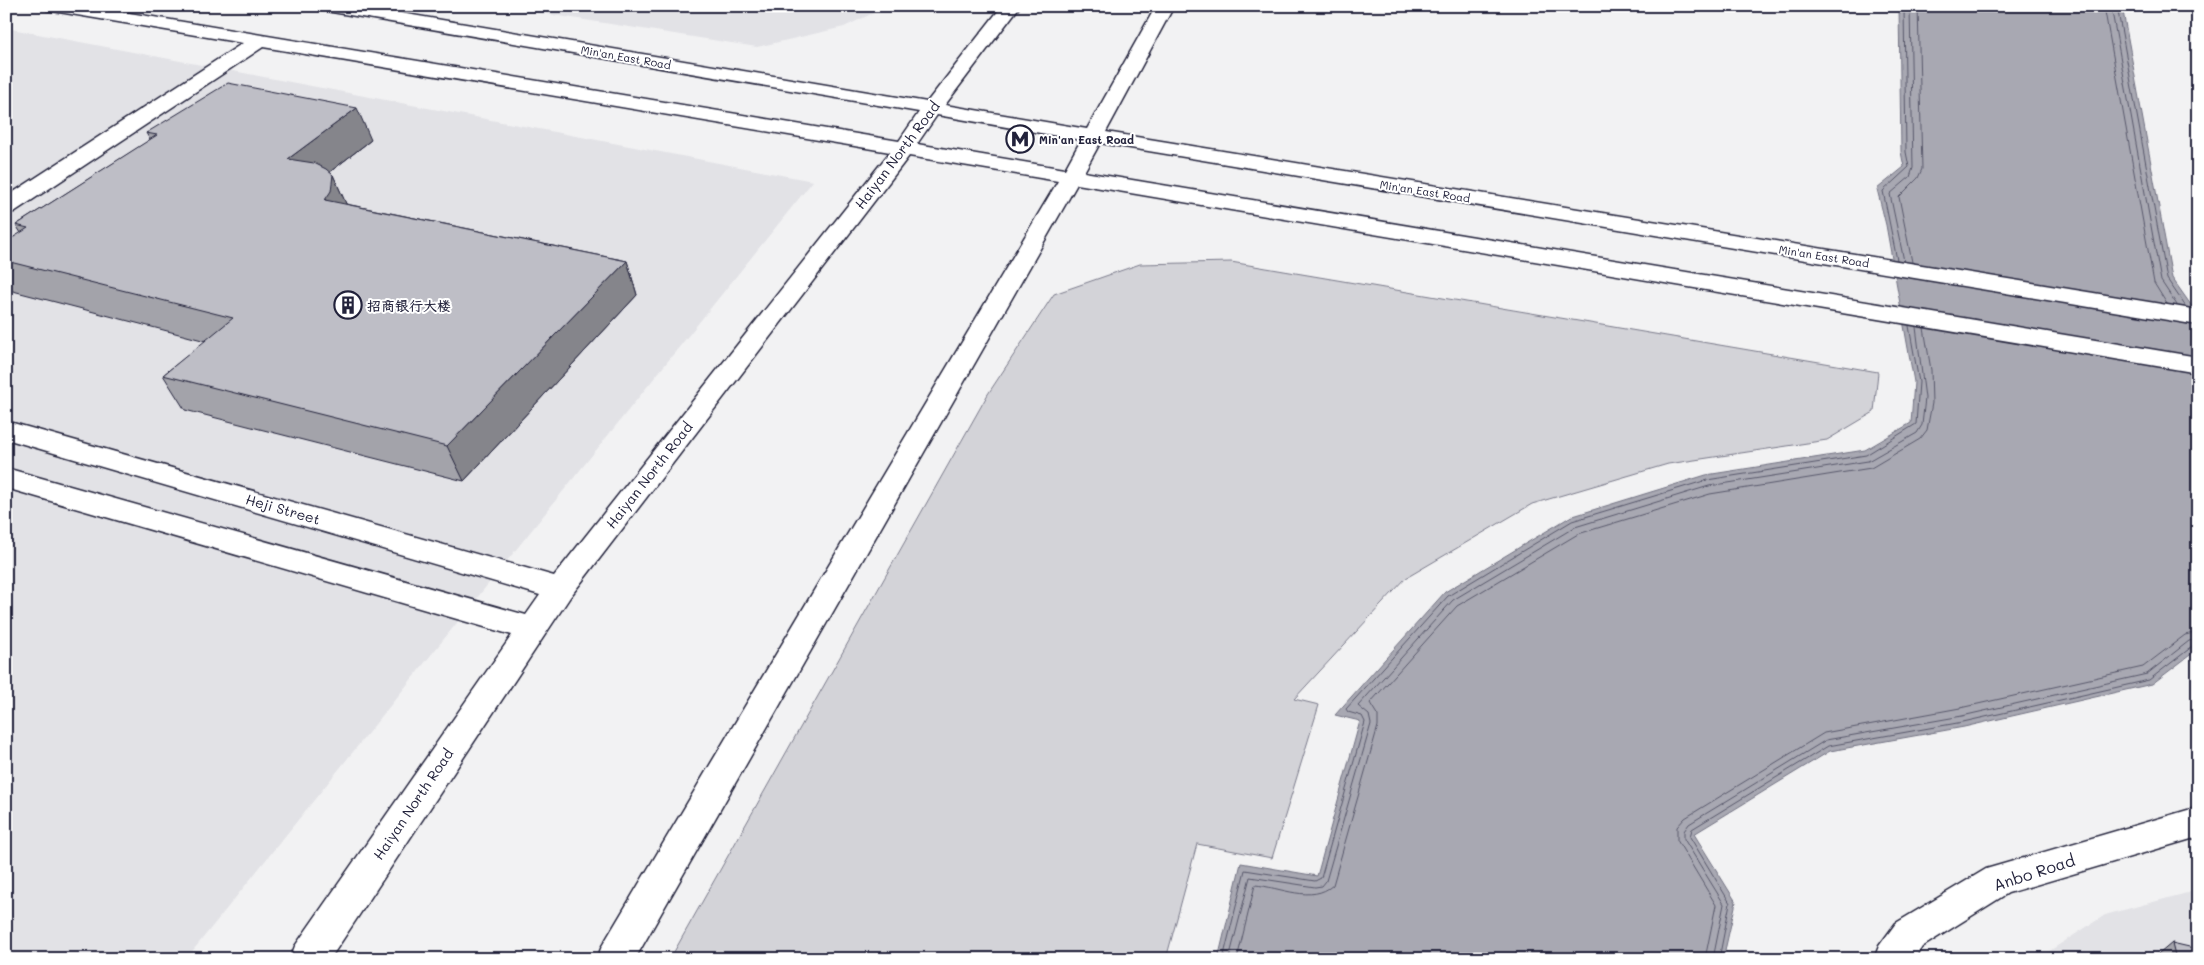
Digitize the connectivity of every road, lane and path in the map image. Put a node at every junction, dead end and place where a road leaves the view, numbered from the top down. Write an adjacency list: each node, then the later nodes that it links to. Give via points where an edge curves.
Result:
1 (54, 6): 5 (main road)
2 (326, 6): 6 (main road, Min'an East Road)
3 (1011, 6): 6 (main road, Haiyan North Road)
4 (1165, 6): 7 (main road)
5 (258, 42): 8 (main road); 10 (main road)
6 (932, 109): 7 (main road, Min'an East Road); 8 (main road, Haiyan North Road)
7 (1094, 136): 9 (main road); 11 (main road, Min'an East Road)
8 (904, 147): 9 (main road); 15 (main road, Haiyan North Road)
9 (1072, 175): 12 (main road); 19 (main road)
10 (6, 207)
11 (2198, 318)
12 (2198, 365)
13 (6, 430): 15 (main road, Heji Street)
14 (6, 478): 16 (main road)
15 (560, 589): 16 (main road, Haiyan North Road)
16 (533, 628): 18 (main road, Haiyan North Road)
17 (2198, 822): 20 (main road, Anbo Road, via 1999,880 1909,935)
18 (308, 959)
19 (615, 959)
20 (1892, 959)

